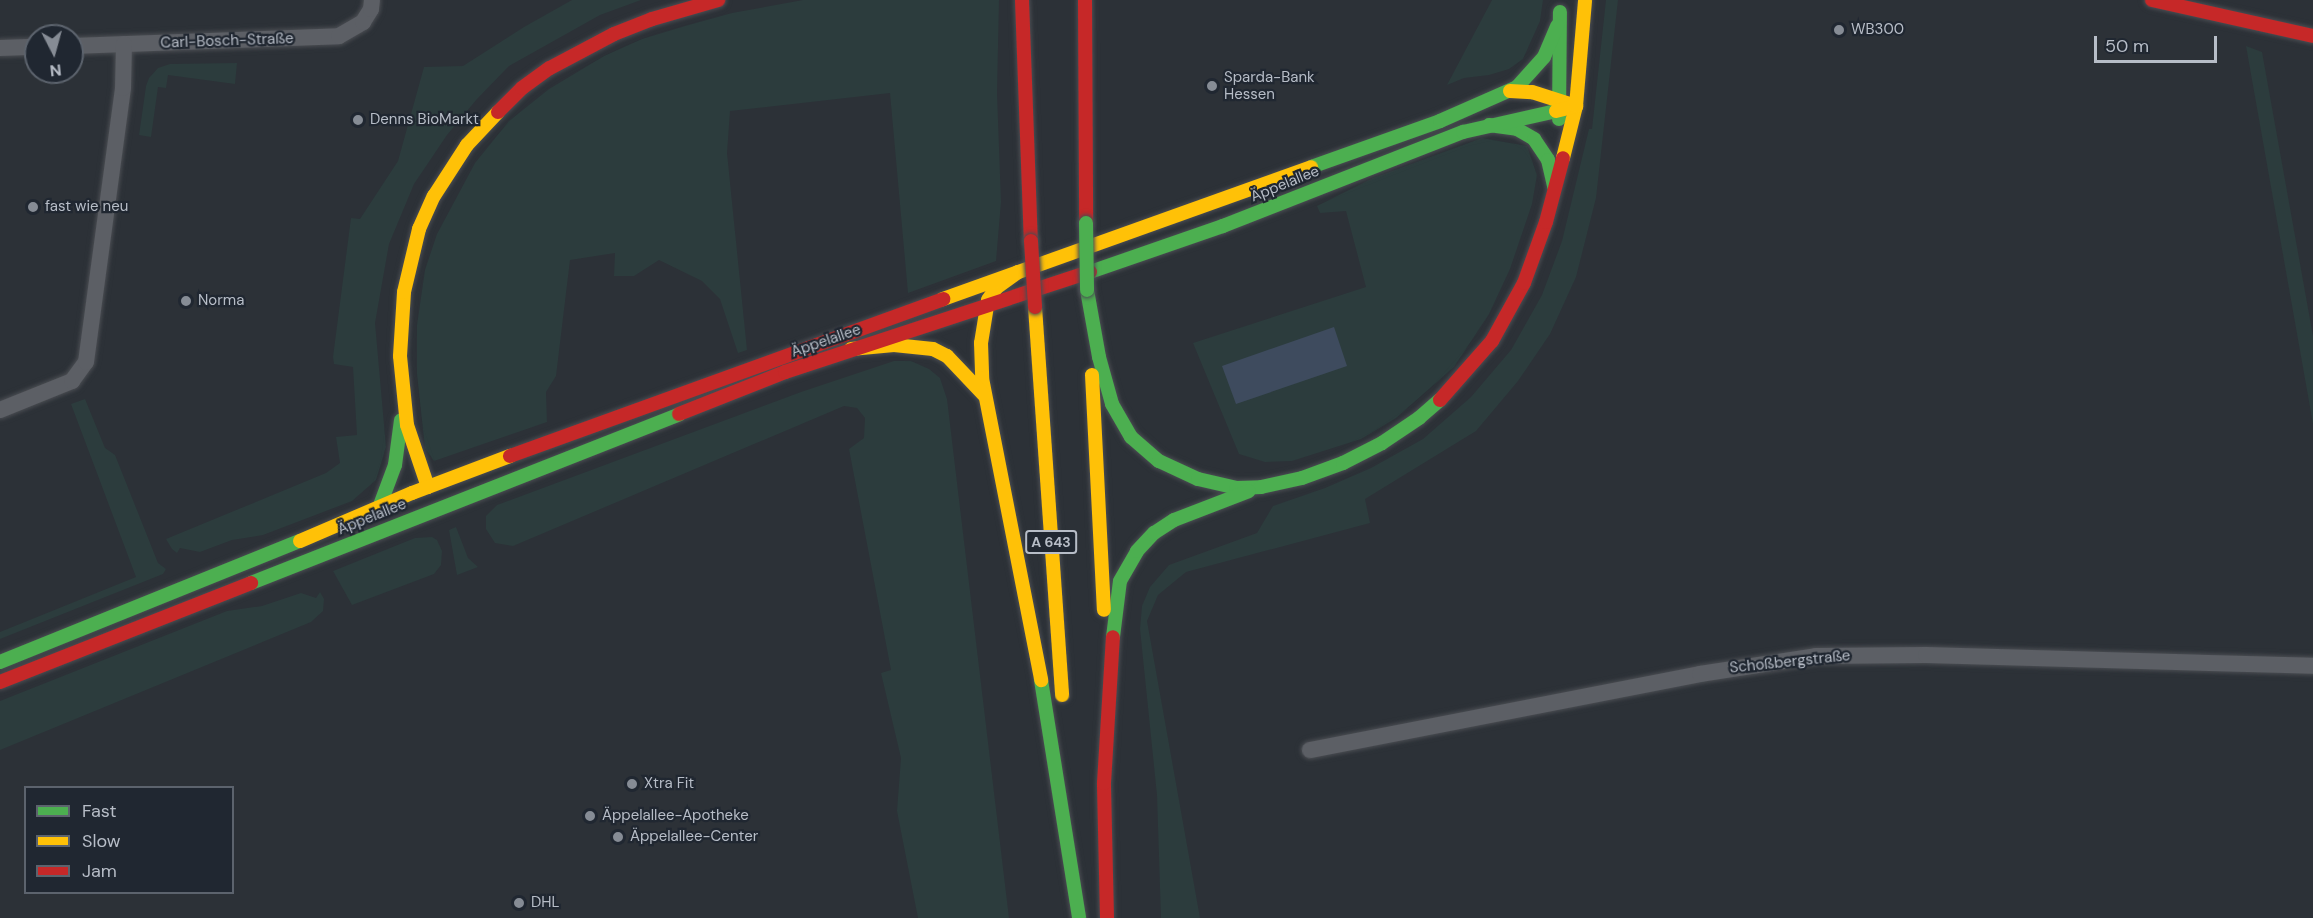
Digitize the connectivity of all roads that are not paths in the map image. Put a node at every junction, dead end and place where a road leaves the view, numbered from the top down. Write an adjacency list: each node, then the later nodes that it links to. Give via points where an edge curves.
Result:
1 (718, 0): 24 (main road, via 652,19 579,51 522,88 467,145 434,196 410,261 401,323)
2 (1023, 0): 34 (main road, A 643, bridge, via 1031,241)
3 (1085, 0): 20 (main road, A 643, bridge)
4 (1585, 0): 15 (main road)
5 (2152, 0): 8 (main road)
6 (371, 5): 9 (street, Carl-Bosch-Straße, via 357,27 339,36)
7 (1560, 6): 13 (main road, Äppelallee, via 1544,57); 14 (main road)
8 (2313, 36)
9 (124, 44): 10 (street, Carl-Bosch-Straße); 25 (street, via 123,88 86,362 72,381)
10 (84, 46)
11 (24, 47): 12 (street)
12 (0, 48)
13 (1510, 91): 14 (main road, via 1532,92); 19 (main road, Äppelallee, via 1407,134)
14 (1559, 105): 15 (main road); 16 (main road, Äppelallee); 17 (main road)
15 (1576, 106): 17 (main road)
16 (1489, 125): 18 (main road, via 1517,129 1534,139 1548,160); 21 (main road, Äppelallee, via 1392,158 1233,222)
17 (1561, 159): 18 (main road)
18 (1555, 191): 26 (main road, via 1540,243 1514,304 1492,341 1452,389 1419,418 1363,453 1302,478)
19 (1018, 272): 21 (main road, via 992,292); 27 (main road, Äppelallee, via 720,376)
20 (1087, 290): 26 (main road, via 1105,384 1131,437 1159,461 1198,480 1236,488); 33 (main road, A 643)
21 (985, 308): 22 (main road, Äppelallee); 23 (main road, via 981,351)
22 (851, 349): 23 (main road, via 894,345 933,349 947,356); 29 (main road, Äppelallee, via 686,409)
23 (984, 395): 37 (main road, via 1035,644)
24 (402, 401): 27 (main road); 28 (main road, via 394,465)
25 (0, 410)
26 (1261, 487): 33 (main road, via 1174,520 1154,533 1127,565 1116,597)
27 (428, 488): 28 (main road, Äppelallee); 29 (main road)
28 (379, 508): 30 (main road, Äppelallee)
29 (436, 509): 32 (main road, Äppelallee)
30 (0, 662)
31 (2313, 666): 36 (street, Schoßbergstraße, via 1816,656 1711,672)
32 (0, 682)
33 (1110, 699): 39 (main road, A 643, via 1103,821)
34 (1063, 706)
35 (1065, 741): 37 (main road)
36 (1310, 750)
37 (1076, 892): 38 (main road)
38 (1079, 918)
39 (1107, 918)

